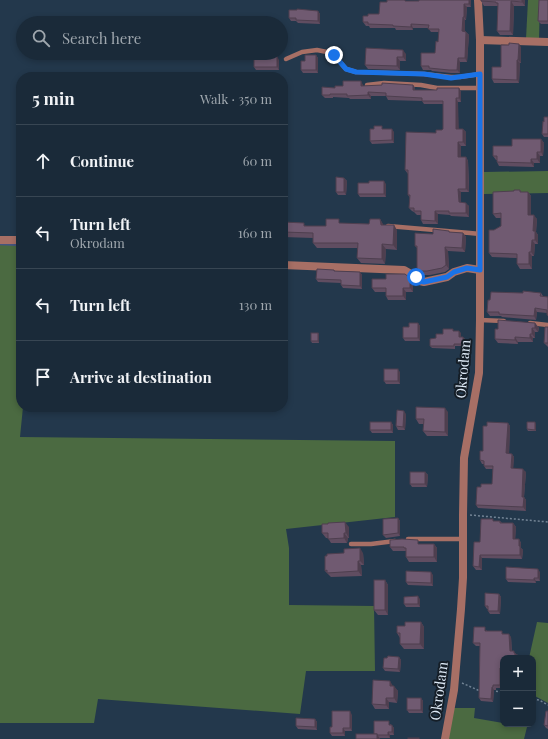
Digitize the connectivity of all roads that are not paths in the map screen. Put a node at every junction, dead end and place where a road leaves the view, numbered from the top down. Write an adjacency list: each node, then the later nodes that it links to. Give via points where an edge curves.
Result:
1 (478, 0): 2 (street, Okrodam)
2 (480, 40): 3 (street); 5 (street, Okrodam)
3 (548, 42)
4 (288, 58): 5 (lane, via 302,52 317,50 334,55 346,69 356,72 424,74 451,78)
5 (480, 74): 7 (street, Okrodam)
6 (367, 85): 7 (lane, via 421,84 437,88)
7 (480, 88): 9 (street, Okrodam)
8 (387, 226): 9 (lane)
9 (480, 234): 13 (street, Okrodam)
10 (0, 240): 11 (street)
11 (16, 240)
12 (288, 265): 13 (street, via 404,270 424,282 447,277 467,268)
13 (480, 270): 14 (street, Okrodam)
14 (480, 320): 15 (lane); 18 (street, Okrodam, via 479,373 464,458)
15 (506, 321)
16 (526, 323): 17 (lane)
17 (548, 325)
18 (463, 539): 19 (lane); 20 (street, Okrodam, via 463,578 454,690)
19 (351, 544)
20 (445, 739)

